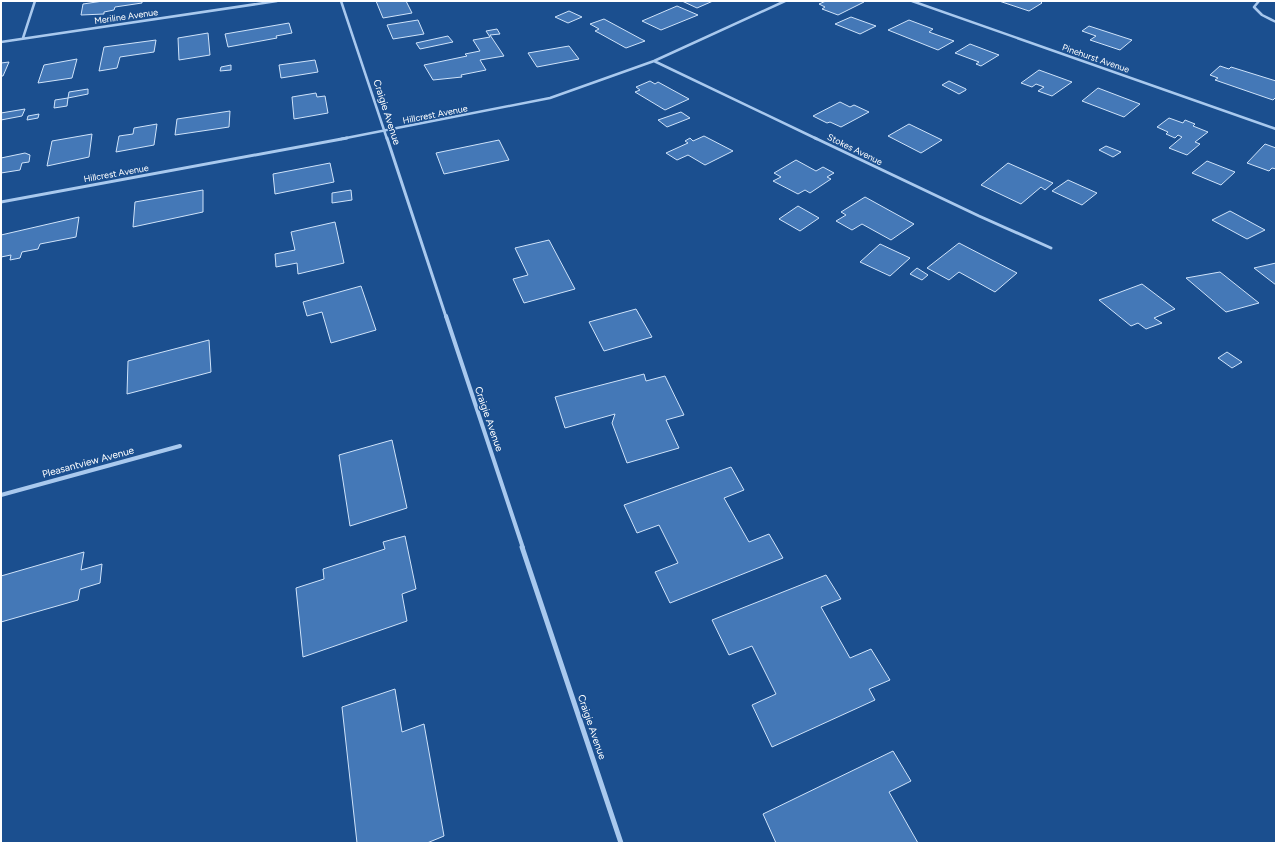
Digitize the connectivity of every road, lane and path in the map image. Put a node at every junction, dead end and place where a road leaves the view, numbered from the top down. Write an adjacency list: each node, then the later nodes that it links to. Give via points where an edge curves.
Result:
1 (35, 1): 8 (street)
2 (277, 1): 8 (street, Meriline Avenue)
3 (341, 1): 12 (street, Craigie Avenue)
4 (785, 1): 10 (street, Hillcrest Avenue)
5 (912, 1): 11 (street, Pinehurst Avenue)
6 (1259, 1): 7 (street, via 1254,7 1262,15)
7 (1276, 22)
8 (23, 38): 9 (street, Meriline Avenue)
9 (1, 42)
10 (654, 61): 12 (street, Hillcrest Avenue, via 550,98); 14 (street, Stokes Avenue)
11 (1276, 129)
12 (384, 131): 13 (street, Hillcrest Avenue); 17 (street, Craigie Avenue)
13 (1, 202)
14 (1051, 248)
15 (180, 446): 16 (street, Pleasantview Avenue)
16 (1, 495)
17 (621, 843)

